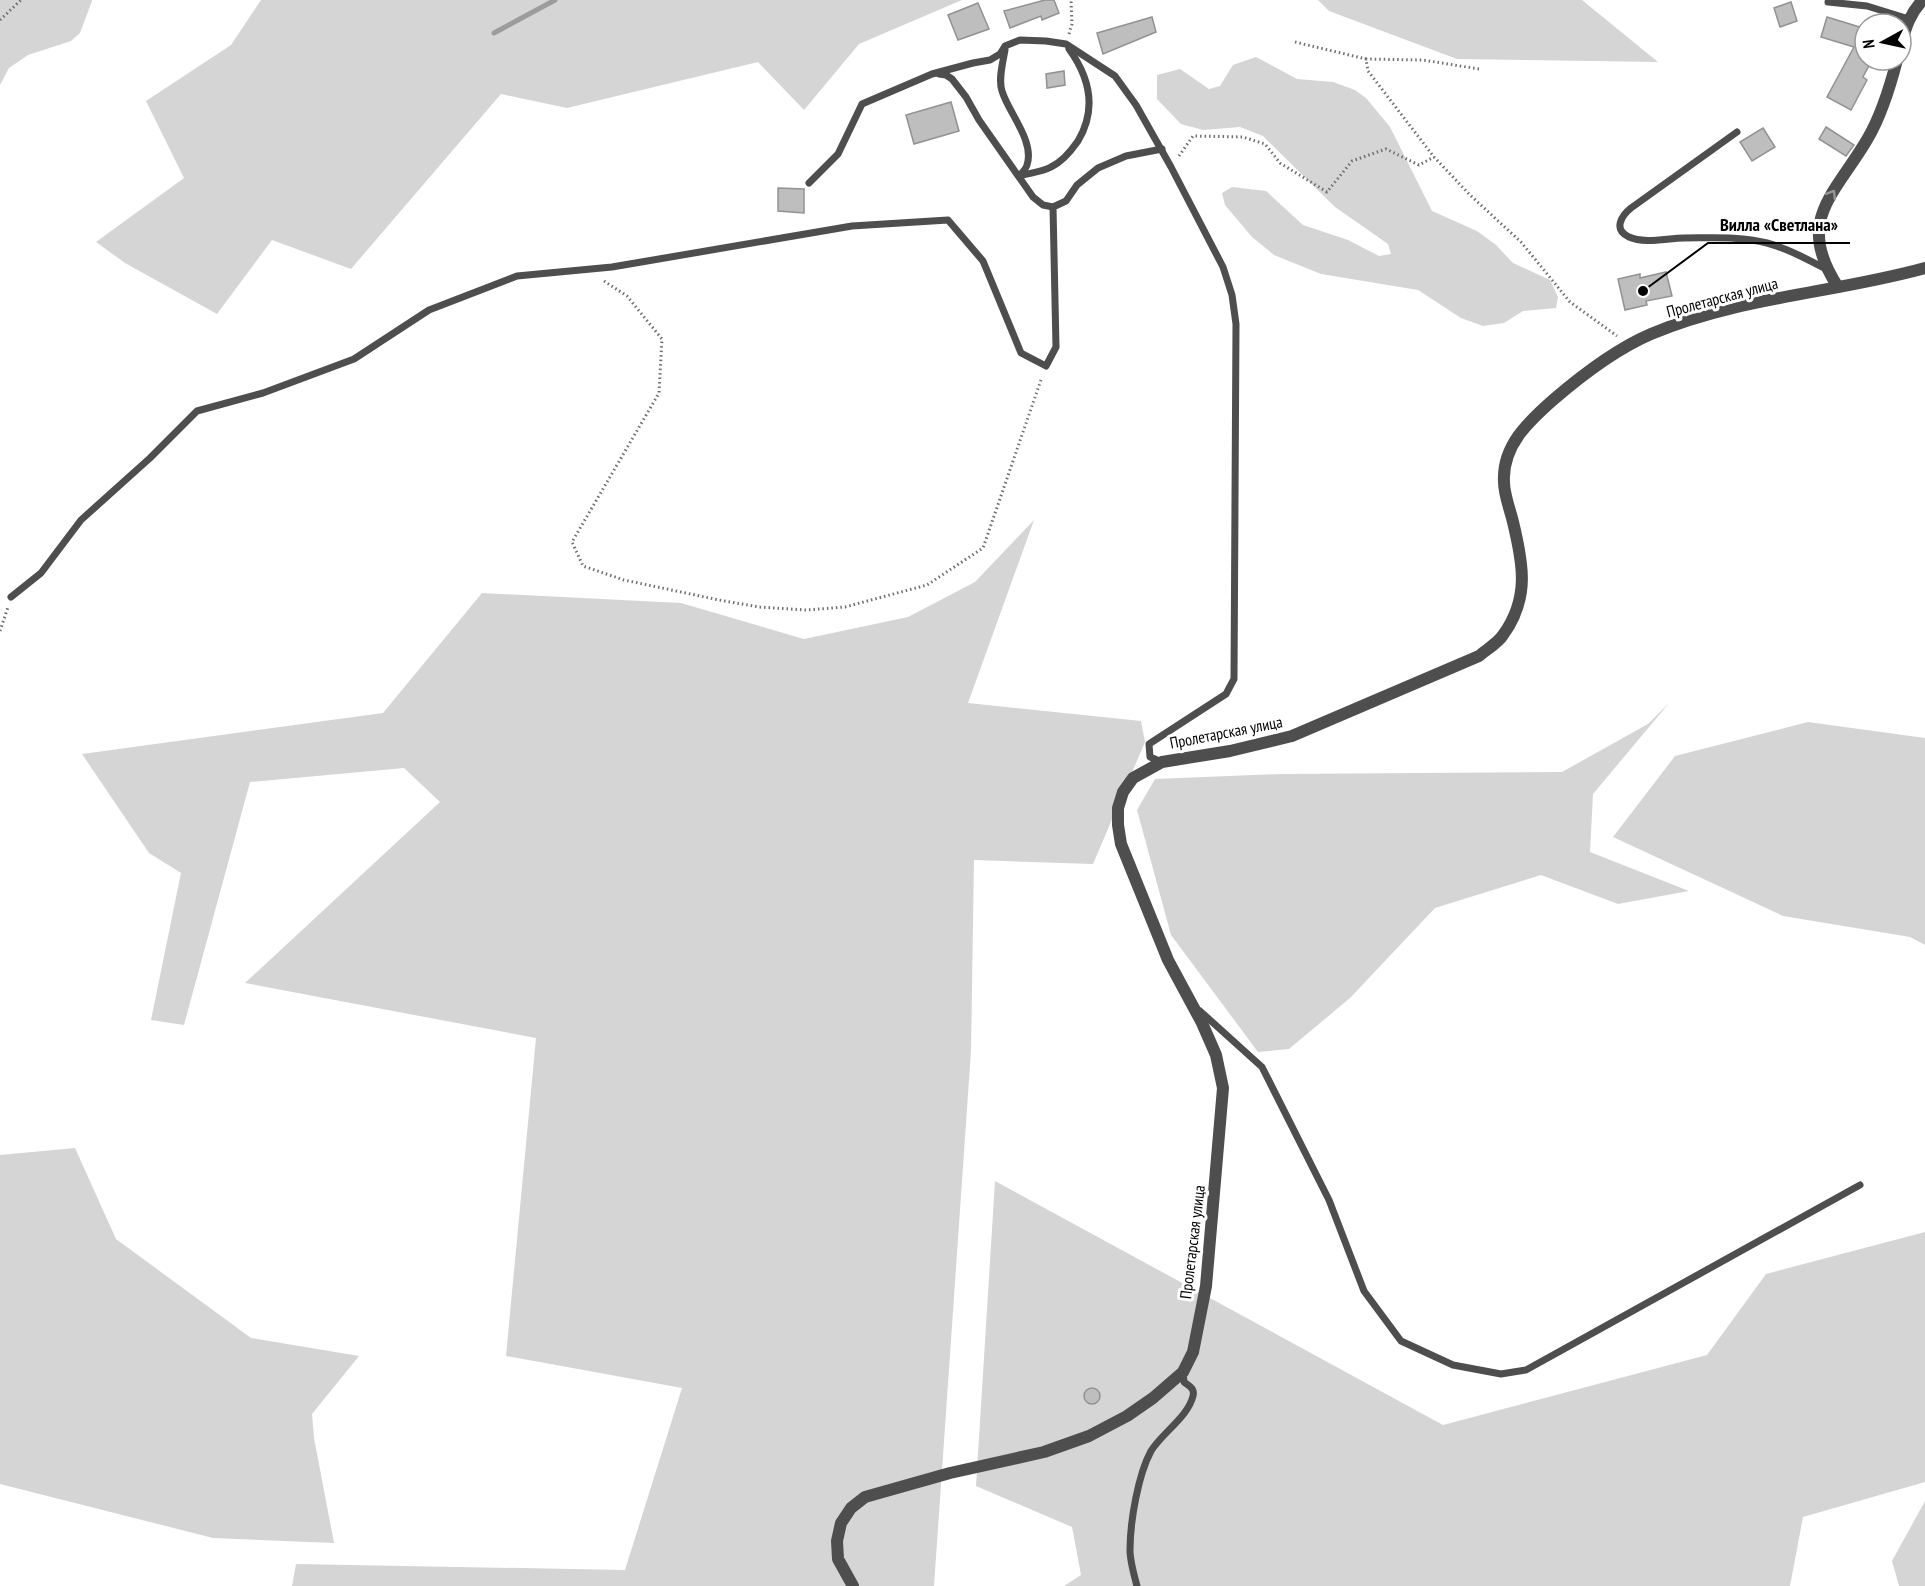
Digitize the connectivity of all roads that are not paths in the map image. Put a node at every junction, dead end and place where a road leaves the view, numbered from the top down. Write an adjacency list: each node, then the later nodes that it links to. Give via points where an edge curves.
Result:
1 (1923, 0): 4 (street)
2 (1828, 2): 3 (lane)
3 (1886, 12)
4 (1912, 12)
5 (1066, 44): 6 (lane, via 1020,40); 10 (lane, via 1115,76); 11 (lane, via 1080,64 1091,108 1083,131 1071,152 1051,167)
6 (1005, 46): 8 (lane, via 990,60); 11 (lane, via 1001,89 1028,151 1027,165)
7 (1893, 72): 15 (street, one-way to 7, via 1818,236 1821,214 1869,137)
8 (932, 74): 11 (lane, via 952,79); 12 (lane, via 862,104 838,154)
9 (1737, 132): 15 (lane, via 1631,208 1622,216 1622,230 1628,236 1647,240 1726,238 1765,242)
10 (1162, 150): 13 (lane, via 1126,156 1098,168 1077,185 1066,201); 18 (lane, via 1223,267 1236,324 1234,679 1226,694 1149,744 1150,757)
11 (1019, 176): 13 (lane, via 1033,197)
12 (809, 183)
13 (1053, 207): 17 (lane, via 1056,347 1046,366 1021,353 983,261 948,220 852,226 612,267 517,276 429,310 354,359 263,393 197,411 81,520 41,573)
14 (1925, 268): 16 (street, Пролетарская улица)
15 (1826, 269): 16 (street)
16 (1838, 287): 18 (street, Пролетарская улица, via 1695,318 1649,335 1606,360 1535,415 1512,442 1505,458 1504,483 1523,581 1517,611 1502,636 1479,656 1292,736 1230,752)
17 (11, 597)
18 (1162, 762): 19 (street, Пролетарская улица, via 1133,778 1123,792 1118,825 1121,844 1168,960)
19 (1193, 1005): 20 (lane, via 1262,1067 1329,1200 1364,1291 1401,1341 1454,1365 1501,1374 1526,1370); 21 (street, Пролетарская улица, via 1216,1055 1223,1088 1206,1286 1193,1352)
20 (1860, 1185)
21 (1183, 1372): 22 (street, Пролетарская улица, via 1128,1416 1089,1436 1044,1452 865,1497 841,1523 837,1541 838,1559); 23 (lane, via 1184,1382 1193,1390 1192,1398 1152,1450 1139,1480 1130,1551)
22 (853, 1586)
23 (1137, 1586)

